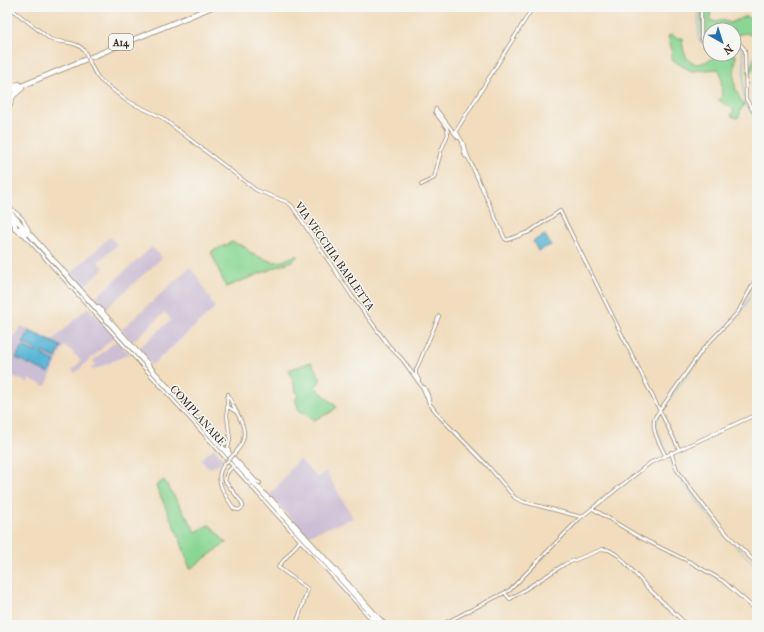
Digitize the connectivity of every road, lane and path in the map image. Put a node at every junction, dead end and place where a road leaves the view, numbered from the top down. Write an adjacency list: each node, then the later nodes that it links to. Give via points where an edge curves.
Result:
1 (9, 7): 23 (street, VIA VECCHIA BARLETTA, bridge, via 50,39 79,45 100,80 126,101 162,117 256,190 292,206 352,296 423,388)
2 (205, 7): 9 (highway, A14)
3 (212, 7): 8 (highway, A14)
4 (533, 7): 12 (street, via 456,131)
5 (700, 7): 6 (street)
6 (702, 40)
7 (742, 46): 11 (street, via 745,50 746,99)
8 (78, 63): 9 (highway, A14); 10 (highway, A14, via 20,89)
9 (7, 90)
10 (7, 113)
11 (757, 117)
12 (468, 157): 13 (street, via 465,156 462,144 436,109 435,112 447,128 448,134 434,178); 27 (street, via 506,240 528,232 560,211)
13 (421, 186)
14 (7, 206): 17 (street, COMPLANARE)
15 (7, 209): 16 (highway)
16 (9, 215): 17 (highway); 18 (highway, via 16,225); 19 (highway); 20 (highway)
17 (22, 218): 19 (highway, via 21,222); 30 (street, COMPLANARE, via 27,228)
18 (15, 229): 20 (highway); 36 (street, COMPLANARE, via 25,236)
19 (25, 229): 47 (highway)
20 (26, 234): 46 (highway)
21 (757, 277): 27 (street, via 738,312 704,349)
22 (439, 316): 23 (street, via 416,370 428,395)
23 (429, 403): 40 (street, VIA VECCHIA BARLETTA, via 515,498)
24 (227, 406): 25 (street); 25 (street, via 228,394); 26 (street); 29 (street)
25 (232, 406): 26 (street)
26 (236, 412): 29 (street, via 229,412); 36 (street, bridge, via 243,426 242,443 219,474 220,484 234,509 239,510 243,506 242,503 225,481)
27 (660, 412): 33 (street); 35 (street, via 653,421 653,426)
28 (757, 414): 33 (street)
29 (227, 416): 31 (street)
30 (220, 442): 31 (street); 32 (street, COMPLANARE)
31 (229, 442): 32 (street); 34 (street)
32 (225, 447): 34 (street, COMPLANARE)
33 (679, 449): 35 (street)
34 (230, 453): 37 (street, COMPLANARE)
35 (668, 454): 39 (street, via 650,463); 42 (street, via 720,527)
36 (233, 466): 41 (street, COMPLANARE)
37 (260, 483)
38 (271, 498): 48 (street)
39 (593, 509): 40 (street); 44 (street, via 641,538 717,577)
40 (581, 517): 43 (street, via 515,585)
41 (300, 541): 45 (street, via 278,567 308,589); 46 (street, COMPLANARE)
42 (757, 564)
43 (505, 592): 50 (street, via 448,620); 51 (street, via 510,599 565,564 603,549 609,550 619,556 647,588)
44 (757, 611)
45 (296, 625)
46 (378, 625)
47 (382, 625)
48 (386, 625)
49 (437, 625): 50 (street)
50 (444, 625)
51 (687, 625)

